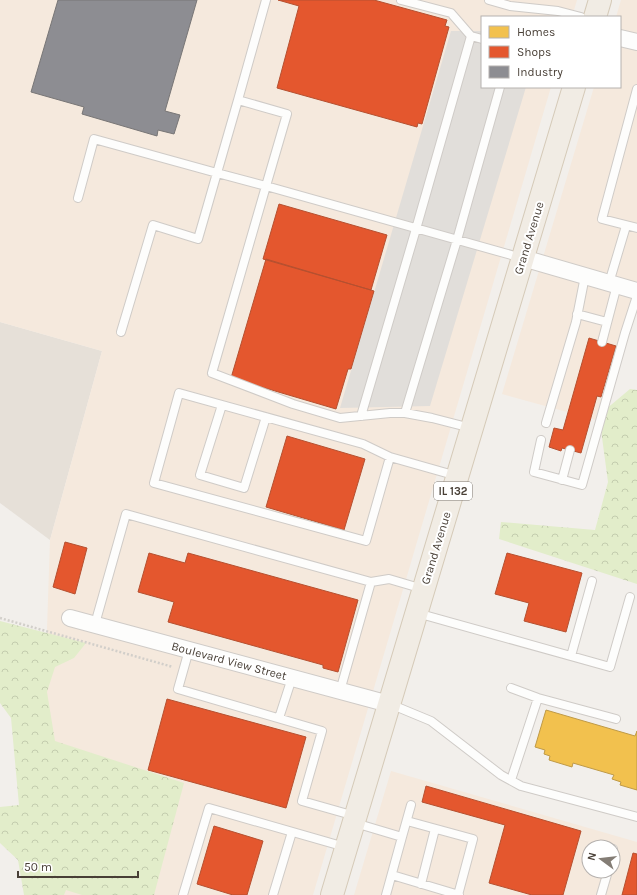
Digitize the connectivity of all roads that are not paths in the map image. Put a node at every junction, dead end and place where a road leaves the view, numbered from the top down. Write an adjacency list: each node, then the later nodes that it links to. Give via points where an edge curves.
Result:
1 (266, 0): 14 (lane)
2 (401, 0): 7 (lane, via 451,13)
3 (489, 0): 5 (lane, via 510,6 558,11)
4 (600, 0): 6 (main road)
5 (577, 16)
6 (595, 16)
7 (471, 36): 9 (lane); 20 (lane)
8 (621, 38): 10 (street)
9 (481, 39)
10 (637, 42)
11 (500, 88): 21 (lane)
12 (574, 88): 22 (main road, Grand Avenue / IL 132)
13 (636, 93): 18 (lane, via 602,219)
14 (238, 100): 15 (lane); 16 (lane, via 287,114)
15 (217, 173): 16 (lane); 17 (lane, via 94,139); 29 (lane, via 198,239 153,225)
16 (266, 186): 20 (lane); 33 (lane, via 212,373 293,404 333,416)
17 (78, 198)
18 (626, 226): 19 (lane); 24 (lane)
19 (637, 228)
20 (416, 229): 21 (lane); 33 (lane)
21 (457, 240): 22 (lane); 32 (lane)
22 (523, 258): 23 (street); 36 (main road, Grand Avenue / IL 132)
23 (585, 276): 24 (street); 27 (lane)
24 (613, 284): 25 (street); 28 (lane)
25 (637, 291)
26 (637, 296): 41 (lane, via 582,485)
27 (578, 314): 28 (lane); 35 (lane)
28 (607, 322): 30 (lane)
29 (121, 332)
30 (602, 342)
31 (222, 405): 34 (lane); 34 (lane, via 200,475 244,488); 39 (lane, via 179,393 154,483 366,541)
32 (405, 413): 33 (lane); 36 (lane)
33 (361, 416)
34 (266, 417): 39 (lane, via 363,444)
35 (546, 423)
36 (472, 428): 40 (main road, Grand Avenue / IL 132)
37 (541, 440): 41 (lane, via 534,472)
38 (570, 450): 41 (lane)
39 (390, 457): 40 (lane)
40 (457, 477): 44 (main road, Grand Avenue / IL 132)
41 (562, 480)
42 (592, 581): 50 (lane)
43 (371, 582): 44 (lane, via 390,579); 48 (lane, via 126,514); 53 (lane)
44 (423, 589): 46 (main road, Grand Avenue / IL 132)
45 (630, 597): 50 (lane, via 610,667)
46 (416, 613): 50 (lane); 55 (main road, Grand Avenue / IL 132)
47 (70, 618): 48 (street, Boulevard View Street)
48 (95, 624): 49 (street, Boulevard View Street)
49 (189, 650): 51 (street, Boulevard View Street); 56 (lane, via 178,689)
50 (571, 656)
51 (292, 678): 53 (street, Boulevard View Street); 56 (lane)
52 (511, 688): 54 (lane)
53 (340, 690): 55 (street, Boulevard View Street)
54 (538, 698): 57 (lane); 58 (lane)
55 (389, 704): 58 (lane, via 431,721); 61 (main road, Grand Avenue / IL 132)
56 (279, 718): 61 (lane, via 322,731 302,801)
57 (616, 719)
58 (511, 780): 60 (lane, via 521,786)
59 (411, 806): 62 (lane)
60 (637, 817)
61 (354, 819): 65 (lane); 66 (main road, Grand Avenue / IL 132)
62 (407, 821): 63 (lane); 65 (lane)
63 (435, 829): 69 (lane); 75 (lane, via 473,839)
64 (292, 832): 66 (lane); 70 (lane, via 208,808); 71 (lane)
65 (402, 837): 67 (lane)
66 (346, 848): 72 (main road, Grand Avenue / IL 132)
67 (392, 875): 69 (lane); 73 (lane)
68 (606, 879): 76 (lane)
69 (425, 885): 74 (lane); 75 (lane)
70 (183, 895)
71 (273, 895)
72 (332, 895)
73 (386, 895)
74 (426, 895)
75 (459, 895)
76 (601, 895)

